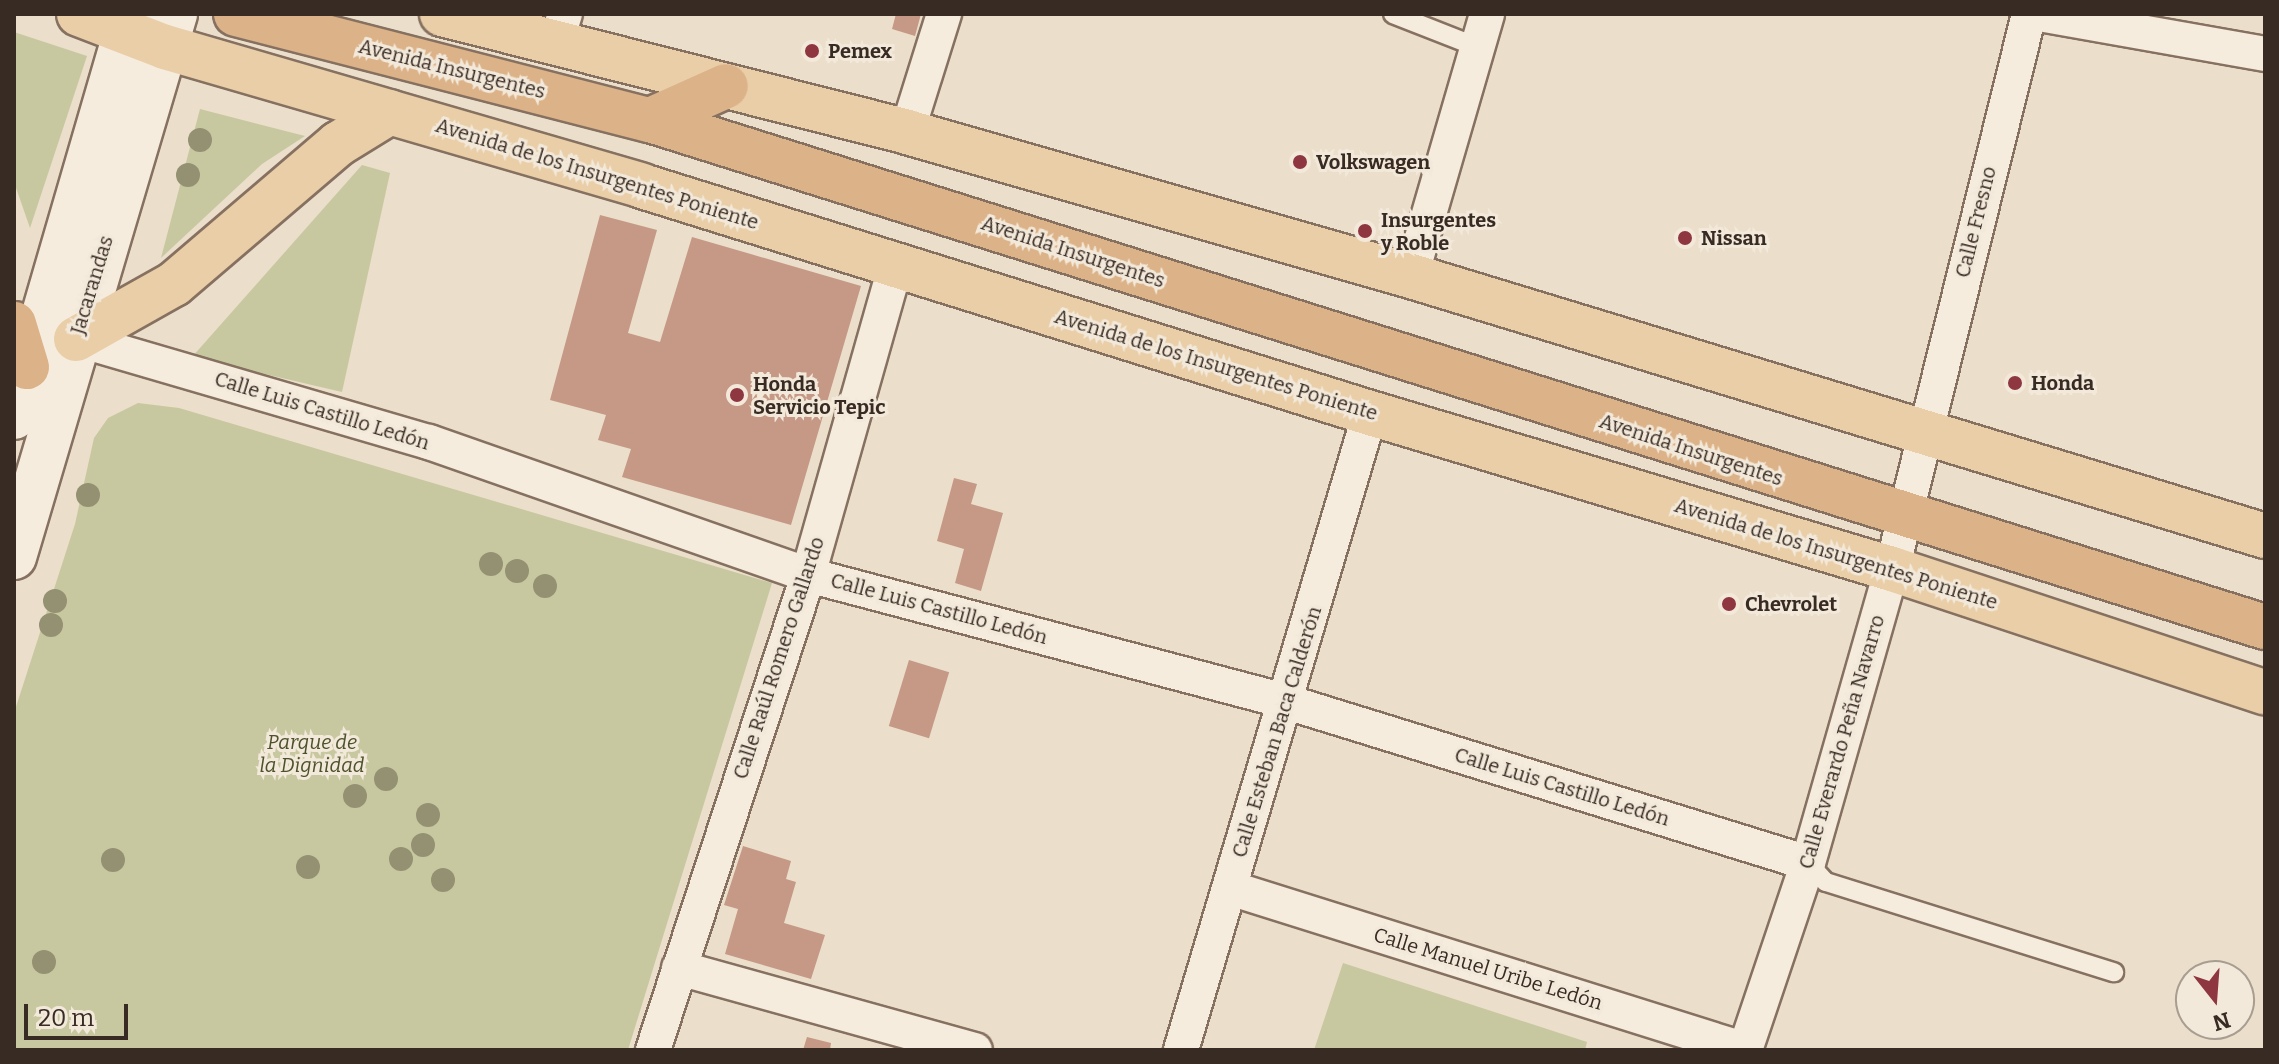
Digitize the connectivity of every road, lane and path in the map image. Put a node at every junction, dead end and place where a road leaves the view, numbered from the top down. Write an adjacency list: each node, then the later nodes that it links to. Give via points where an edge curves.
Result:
1 (79, 14): 9 (main road)
2 (236, 14): 15 (highway, Avenida Insurgentes)
3 (442, 14): 10 (main road)
4 (944, 14): 16 (street)
5 (1393, 14): 11 (lane)
6 (1487, 14): 11 (street)
7 (2029, 14): 24 (street, Calle Fresno)
8 (2039, 14): 12 (street)
9 (149, 27): 14 (main road, Avenida de los Insurgentes Poniente); 20 (main road, Jacarandas); 21 (main road, Jacarandas)
10 (560, 28): 13 (main road)
11 (1477, 47): 18 (street)
12 (2265, 54)
13 (726, 86): 15 (highway); 16 (main road)
14 (390, 112): 17 (main road, Avenida de los Insurgentes Poniente); 20 (main road, via 338,144 174,284)
15 (650, 120): 25 (highway, Avenida Insurgentes)
16 (907, 132): 18 (main road)
17 (896, 264): 22 (main road, Avenida de los Insurgentes Poniente); 29 (street, Calle Raúl Romero Gallardo)
18 (1411, 276): 24 (main road)
19 (14, 324): 21 (highway)
20 (76, 339): 27 (main road, Jacarandas); 29 (street, Calle Luis Castillo Ledón, via 429,442)
21 (27, 367): 23 (main road, Jacarandas)
22 (1370, 413): 28 (main road, Avenida de los Insurgentes Poniente); 32 (street, Calle Esteban Baca Calderón)
23 (14, 417)
24 (1924, 430): 25 (street, Calle Everardo Peña Navarro); 26 (main road)
25 (1903, 517): 28 (street, Calle Everardo Peña Navarro); 30 (highway)
26 (2265, 536)
27 (14, 557)
28 (1892, 569): 31 (main road, Avenida de los Insurgentes Poniente); 33 (street, Calle Everardo Peña Navarro)
29 (808, 575): 32 (street, Calle Luis Castillo Ledón); 35 (street, Calle Raúl Romero Gallardo)
30 (2265, 627)
31 (2265, 692)
32 (1287, 702): 33 (street, Calle Luis Castillo Ledón); 34 (street, Calle Esteban Baca Calderón)
33 (1808, 863): 36 (lane, via 1826,882); 40 (street, Calle Everardo Peña Navarro)
34 (1230, 888): 39 (street, Calle Esteban Baca Calderón); 40 (street, Calle Manuel Uribe Ledón)
35 (679, 968): 37 (street, Calle Raúl Romero Gallardo); 38 (street)
36 (2114, 972)
37 (653, 1050)
38 (975, 1050)
39 (1181, 1050)
40 (1745, 1050)

